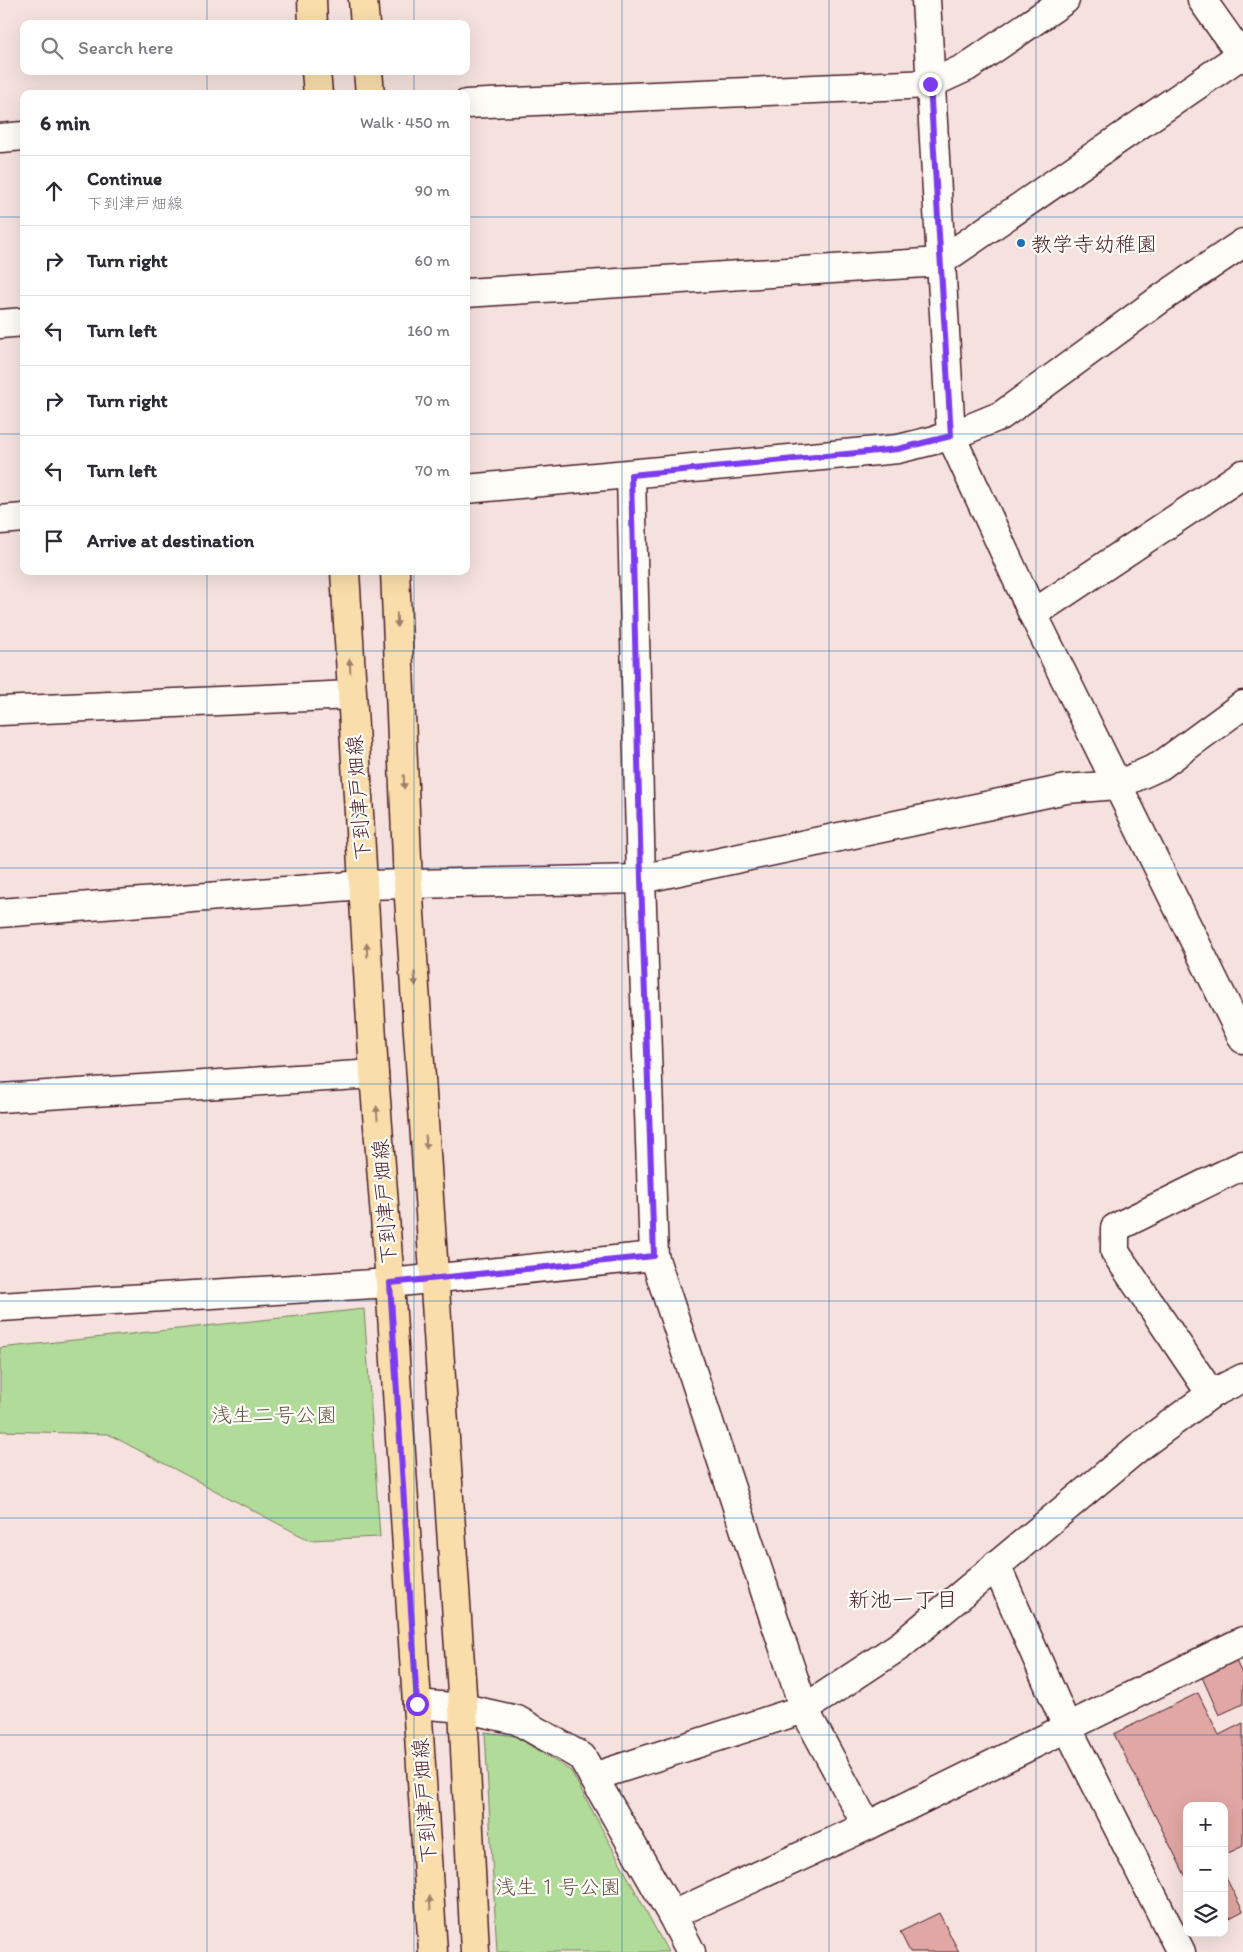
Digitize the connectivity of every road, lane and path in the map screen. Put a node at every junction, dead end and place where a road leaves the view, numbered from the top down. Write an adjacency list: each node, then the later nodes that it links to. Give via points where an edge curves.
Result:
1 (312, 0): 6 (main road)
2 (363, 0): 7 (main road)
3 (926, 0): 11 (street)
4 (1066, 0): 11 (street, via 967,67)
5 (1202, 0): 8 (street)
6 (314, 20)
7 (365, 20)
8 (1242, 56): 18 (street)
9 (316, 75): 12 (main road)
10 (368, 75): 13 (main road)
11 (930, 84): 14 (street); 18 (street)
12 (318, 90)
13 (370, 90)
14 (470, 104)
15 (20, 136): 16 (street)
16 (0, 138)
17 (1243, 244): 22 (street, via 1159,300 1002,415)
18 (940, 262): 19 (street); 22 (street)
19 (470, 293)
20 (20, 322): 21 (street)
21 (0, 324)
22 (951, 436): 24 (street, via 898,449); 30 (street)
23 (1243, 474): 30 (street)
24 (631, 475): 25 (street); 35 (street)
25 (470, 490)
26 (20, 518): 27 (street)
27 (0, 520)
28 (345, 575): 31 (main road, 下到津戸畑線, one-way to 28)
29 (395, 575): 36 (main road, 下到津戸畑線, one-way to 36)
30 (1033, 614): 34 (street)
31 (351, 695): 33 (street); 37 (main road, 下到津戸畑線)
32 (1243, 705): 34 (street, via 1160,766)
33 (0, 711)
34 (1118, 785): 35 (street, via 1066,789); 39 (street)
35 (641, 879): 36 (street); 43 (street)
36 (408, 883): 37 (street); 44 (main road, 下到津戸畑線, one-way to 44)
37 (363, 885): 38 (street); 40 (main road, 下到津戸畑線, one-way to 37)
38 (0, 913)
39 (1243, 1039)
40 (374, 1074): 41 (street); 45 (main road, 下到津戸畑線, one-way to 40)
41 (0, 1098)
42 (1243, 1165): 48 (street, via 1115,1228 1114,1252)
43 (654, 1256): 44 (street); 53 (street)
44 (435, 1279): 45 (street); 52 (main road, 下到津戸畑線)
45 (390, 1283): 46 (street); 51 (main road, 下到津戸畑線)
46 (0, 1307)
47 (1243, 1378): 48 (street)
48 (1211, 1394): 49 (street, via 1139,1447)
49 (996, 1565): 53 (street, via 902,1646); 54 (street)
50 (1243, 1641): 54 (street)
51 (417, 1704): 52 (street); 58 (main road, 下到津戸畑線, one-way to 51)
52 (463, 1708): 55 (street, via 517,1720 582,1757); 59 (main road, 下到津戸畑線)
53 (804, 1709): 55 (street); 56 (street)
54 (1067, 1727): 56 (street); 61 (street)
55 (593, 1777): 57 (street)
56 (867, 1826): 57 (street)
57 (672, 1915): 60 (street)
58 (433, 1952)
59 (475, 1952)
60 (691, 1952)
61 (1181, 1952)

